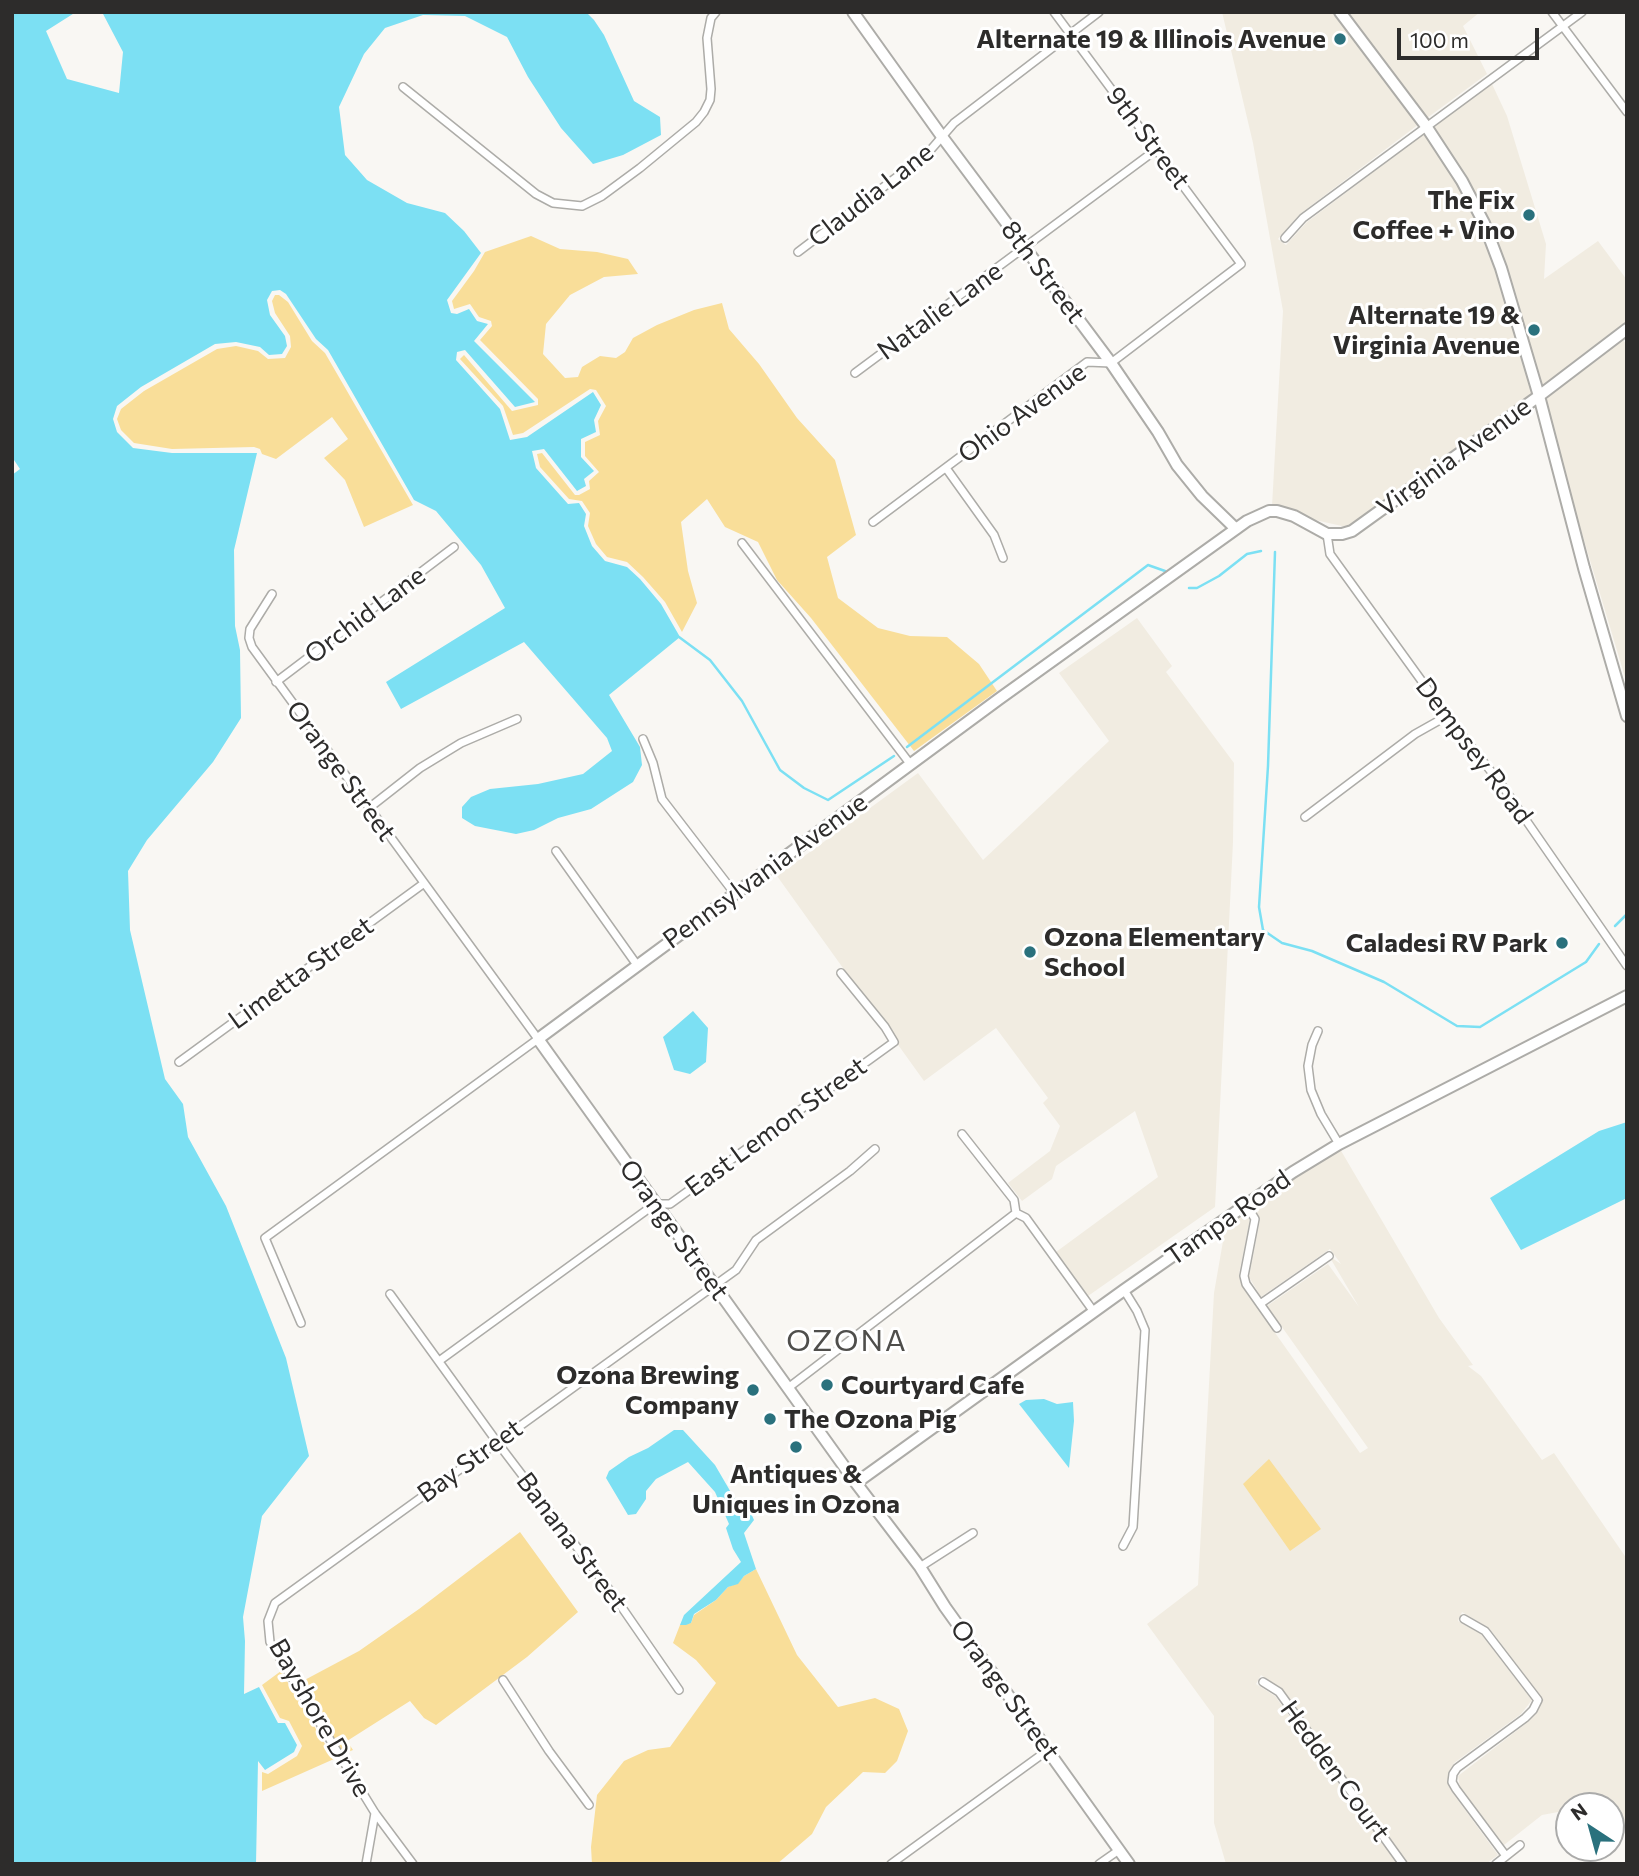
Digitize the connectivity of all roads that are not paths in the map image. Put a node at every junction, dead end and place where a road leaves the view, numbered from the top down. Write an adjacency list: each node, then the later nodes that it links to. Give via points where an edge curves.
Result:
1 (716, 12): 10 (street, via 707,38 711,89 704,112 640,168 582,205 553,203 536,194)
2 (1054, 12): 9 (street, 9th Street)
3 (1100, 12): 9 (street, Claudia Lane)
4 (1340, 12): 12 (street)
5 (1552, 12): 8 (street)
6 (1582, 12): 8 (street)
7 (857, 14): 13 (street, 8th Street)
8 (1562, 26): 11 (street); 12 (street)
9 (1070, 34): 13 (street, Claudia Lane, via 954,123); 14 (street, 9th Street)
10 (403, 87)
11 (1627, 112)
12 (1426, 126): 15 (street, via 1303,218); 22 (street, via 1484,223)
13 (943, 138): 16 (street, 8th Street); 17 (street, Claudia Lane)
14 (1157, 149): 16 (street, Natalie Lane); 18 (street, 9th Street)
15 (1285, 238)
16 (1026, 248): 20 (street, 8th Street); 21 (street, Natalie Lane)
17 (798, 252)
18 (1241, 264): 20 (street, Ohio Avenue)
19 (1627, 329): 22 (street, Virginia Avenue)
20 (1111, 363): 23 (street, Ohio Avenue, via 1087,362); 25 (street, 8th Street, via 1177,466)
21 (855, 373)
22 (1539, 396): 26 (street, Virginia Avenue, via 1352,531); 33 (street)
23 (946, 468): 24 (street, Ohio Avenue); 29 (street, via 994,535)
24 (873, 522)
25 (1236, 529): 26 (street, Pennsylvania Avenue, via 1269,511 1286,513); 36 (street, Pennsylvania Avenue)
26 (1327, 534): 32 (street, Dempsey Road, via 1330,554)
27 (742, 544): 36 (street)
28 (454, 547): 31 (street, Orchid Lane)
29 (1003, 558)
30 (272, 594): 31 (street, Orange Street, via 249,638)
31 (276, 682): 37 (street, Orange Street)
32 (1447, 716): 38 (street, via 1415,734); 43 (street, Dempsey Road, via 1501,784)
33 (1627, 716)
34 (517, 719): 37 (street, via 461,743)
35 (643, 739): 41 (street, via 662,799)
36 (911, 765): 41 (street, Pennsylvania Avenue)
37 (369, 808): 40 (street, Orange Street)
38 (1305, 817)
39 (556, 851): 42 (street)
40 (423, 884): 47 (street, Orange Street); 48 (street, Limetta Street)
41 (735, 894): 42 (street, Pennsylvania Avenue)
42 (637, 965): 47 (street, Pennsylvania Avenue)
43 (1627, 966)
44 (841, 973): 52 (street, East Lemon Street, via 894,1042 670,1204)
45 (1627, 996): 50 (street, Tampa Road)
46 (1318, 1031): 50 (street, via 1308,1066 1311,1090)
47 (538, 1039): 52 (street, Orange Street); 61 (street, Pennsylvania Avenue, via 265,1238)
48 (178, 1062)
49 (962, 1134): 54 (street, via 1014,1200)
50 (1339, 1144): 53 (street, Tampa Road)
51 (874, 1149): 56 (street, Bay Street, via 757,1240 736,1270)
52 (655, 1204): 56 (street, Orange Street); 63 (street, East Lemon Street)
53 (1246, 1204): 57 (street, Tampa Road); 59 (street, via 1255,1219 1244,1276)
54 (1016, 1213): 60 (street, via 1026,1218); 64 (street)
55 (1329, 1256): 59 (street)
56 (714, 1285): 64 (street, Orange Street); 65 (street, Bay Street)
57 (1124, 1290): 60 (street, Tampa Road); 68 (street, via 1145,1329 1133,1527)
58 (390, 1294): 63 (street, Banana Street)
59 (1260, 1304): 62 (street)
60 (1094, 1312): 66 (street, Tampa Road)
61 (301, 1323)
62 (1277, 1328)
63 (439, 1361): 65 (street, Banana Street)
64 (788, 1388): 66 (street, Orange Street)
65 (496, 1442): 71 (street, Bay Street, via 275,1603); 74 (street, Banana Street, via 614,1596)
66 (856, 1483): 69 (street, Orange Street)
67 (973, 1533): 69 (street)
68 (1123, 1546)
69 (920, 1567): 75 (street, Orange Street)
70 (1464, 1619): 80 (street, via 1485,1631 1538,1700 1525,1718 1453,1774 1456,1789)
71 (268, 1622): 77 (street, Bayshore Drive, via 270,1642)
72 (503, 1680): 76 (street)
73 (1263, 1682): 86 (street, Hedden Court, via 1279,1692)
74 (679, 1690)
75 (1048, 1749): 79 (street, Orange Street); 83 (street)
76 (589, 1805)
77 (375, 1813): 81 (street); 82 (street, Bayshore Drive)
78 (1520, 1845): 80 (street)
79 (1119, 1850): 84 (street); 85 (street, Orange Street)
80 (1506, 1856): 87 (street)
81 (366, 1864)
82 (413, 1864)
83 (891, 1864)
84 (1099, 1864)
85 (1129, 1864)
86 (1403, 1864)
87 (1496, 1864)

